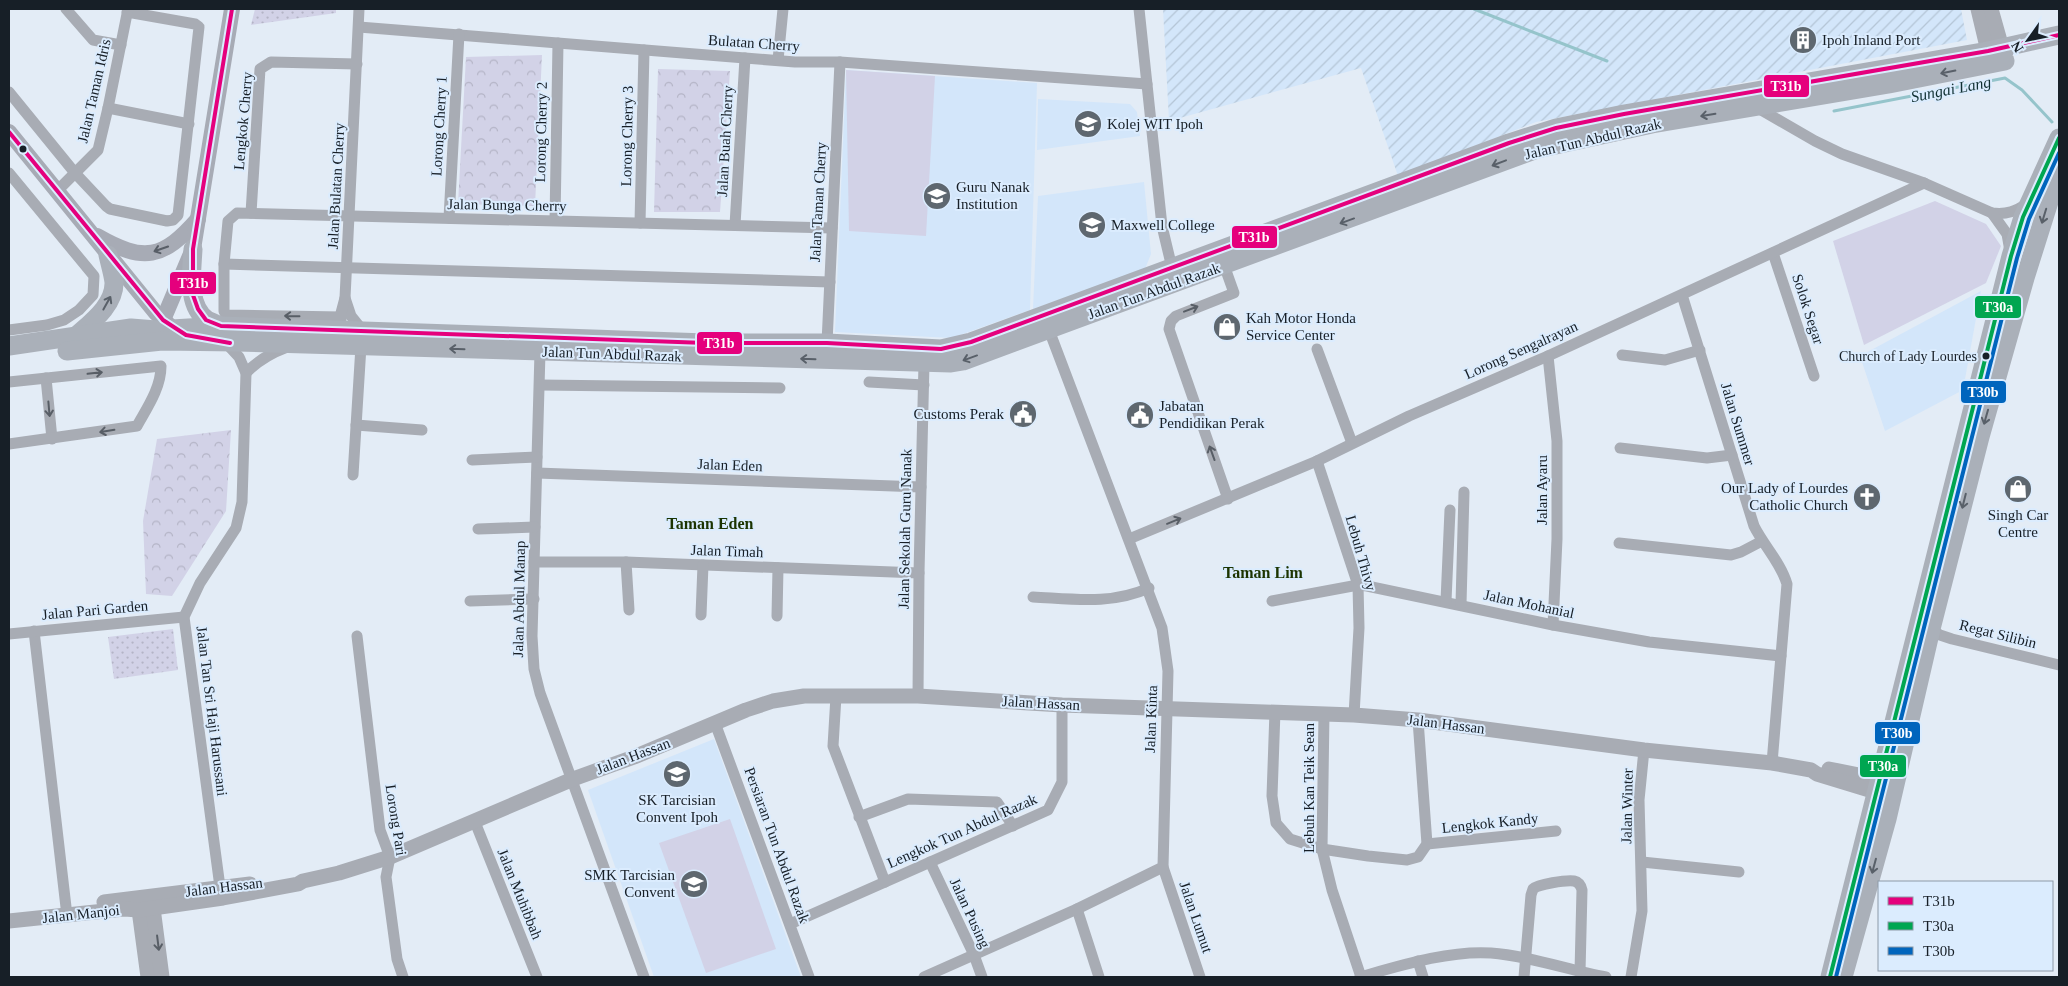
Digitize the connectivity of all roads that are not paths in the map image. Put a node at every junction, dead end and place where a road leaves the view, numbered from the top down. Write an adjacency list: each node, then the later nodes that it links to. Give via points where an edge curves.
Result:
1 (66, 9): 12 (street, via 94,40)
2 (232, 9): 39 (main road)
3 (359, 9): 9 (street, Jalan Bulatan Cherry)
4 (783, 9): 17 (street)
5 (1139, 9): 20 (street)
6 (1978, 9): 15 (street)
7 (1991, 9): 15 (street)
8 (127, 10): 12 (street, Jalan Taman Idris); 25 (street, via 199,27)
9 (359, 27): 10 (street, Bulatan Cherry); 19 (street, Jalan Bulatan Cherry)
10 (459, 34): 11 (street, Bulatan Cherry); 38 (street, Lorong Cherry 1)
11 (558, 43): 14 (street, Bulatan Cherry); 40 (street, Lorong Cherry 2)
12 (120, 45): 24 (street, Jalan Taman Idris)
13 (2058, 46): 15 (main road, Jalan Tun Abdul Razak)
14 (644, 50): 16 (street, Bulatan Cherry); 41 (street, Lorong Cherry 3)
15 (1995, 54): 22 (main road, Jalan Tun Abdul Razak)
16 (745, 58): 17 (street, Bulatan Cherry); 42 (street, Jalan Buah Cherry)
17 (778, 60): 18 (street, Bulatan Cherry)
18 (840, 62): 20 (street, Bulatan Cherry); 43 (street, Jalan Taman Cherry)
19 (357, 64): 35 (street, Lengkok Cherry, via 271,62 260,69); 37 (street, Jalan Bulatan Cherry)
20 (1147, 84): 53 (street, via 1162,226)
21 (9, 92): 31 (street, Jalan Taman Idris)
22 (1778, 95): 23 (main road, Jalan Tun Abdul Razak); 26 (street); 53 (main road, Jalan Tun Abdul Razak, via 1624,114 1533,134)
23 (1756, 107): 26 (street); 51 (main road, Jalan Tun Abdul Razak, one-way to 51, via 1652,124 1537,150)
24 (108, 108): 25 (street); 31 (street, Jalan Taman Idris, via 98,150)
25 (188, 124): 31 (street, via 178,215 173,220 110,209)
26 (1799, 131): 32 (street, via 1842,154)
27 (9, 132): 33 (main road)
28 (2059, 138): 34 (main road)
29 (2059, 170): 54 (main road, one-way to 54)
30 (9, 173): 60 (street, via 94,276 93,295 72,315 47,325)
31 (75, 173): 33 (street, Jalan Taman Idris)
32 (1924, 183): 36 (street); 47 (street, Lorong Sengalrayan)
33 (58, 190): 45 (main road)
34 (2030, 202): 36 (street, via 2004,215); 44 (main road)
35 (251, 213): 37 (street, Jalan Bunga Cherry); 50 (street, Jalan Bunga Cherry, via 237,213 228,221)
36 (1992, 213): 49 (street, via 2007,234)
37 (349, 215): 38 (street, Jalan Bunga Cherry); 52 (street, Jalan Bulatan Cherry)
38 (449, 218): 40 (street, Jalan Bunga Cherry)
39 (198, 219): 45 (main road, one-way to 45, via 181,238 157,252 130,252); 46 (main road)
40 (555, 220): 41 (street, Jalan Bunga Cherry)
41 (640, 223): 42 (street, Jalan Bunga Cherry)
42 (735, 225): 43 (street, Jalan Bunga Cherry)
43 (832, 228): 55 (street, Jalan Taman Cherry)
44 (2019, 230): 49 (main road); 54 (main road, via 2027,239)
45 (94, 234): 48 (main road)
46 (193, 249): 59 (main road); 63 (main road, via 194,303 206,320)
47 (1773, 253): 56 (street, Lorong Sengalrayan); 80 (street, Solok Segar)
48 (108, 255): 59 (main road); 65 (main road, one-way to 48, via 100,314 111,296 114,283)
49 (2011, 256): 144 (main road)
50 (224, 264): 52 (street); 62 (street, Jalan Bunga Cherry, one-way to 50, via 226,315)
51 (1224, 266): 53 (main road, Jalan Tun Abdul Razak); 101 (street, one-way to 51, via 1169,329 1172,321 1182,313 1234,292)
52 (346, 269): 55 (street); 57 (street, Jalan Bulatan Cherry)
53 (1175, 276): 58 (main road, Jalan Tun Abdul Razak); 61 (main road, Jalan Tun Abdul Razak)
54 (2025, 278): 126 (main road, one-way to 126)
55 (830, 282): 70 (street, Jalan Taman Cherry)
56 (1682, 295): 73 (street, Jalan Summer); 76 (street, Lorong Sengalrayan)
57 (345, 298): 62 (street, Jalan Bulatan Cherry); 62 (street, via 352,316)
58 (1079, 302): 61 (main road, via 1054,320); 67 (main road, Jalan Tun Abdul Razak)
59 (164, 326): 63 (main road, Jalan Tun Abdul Razak); 65 (main road, Jalan Tun Abdul Razak); 68 (main road)
60 (9, 330)
61 (1049, 330): 67 (main road, via 1047,326 1031,324); 78 (main road, Jalan Tun Abdul Razak, one-way to 78, via 963,361); 105 (street, Jalan Kinta)
62 (351, 334): 63 (main road, Jalan Tun Abdul Razak); 64 (main road, Jalan Tun Abdul Razak); 69 (main road, Jalan Tun Abdul Razak); 74 (main road, Jalan Tun Abdul Razak, one-way to 62); 87 (street, Jalan Bulatan Cherry)
63 (224, 335): 68 (main road, Jalan Tun Abdul Razak); 69 (main road, Jalan Tun Abdul Razak); 79 (street)
64 (466, 335): 66 (main road, Jalan Tun Abdul Razak); 74 (main road, via 524,340)
65 (74, 338): 71 (main road, Jalan Tun Abdul Razak)
66 (578, 339): 70 (main road, Jalan Tun Abdul Razak); 74 (main road, via 551,342)
67 (978, 339): 70 (main road, Jalan Tun Abdul Razak, via 941,349)
68 (134, 343): 77 (main road, Jalan Tun Abdul Razak)
69 (294, 344): 79 (street, via 266,356)
70 (827, 344)
71 (9, 346)
72 (1317, 348): 91 (street)
73 (1700, 350): 75 (street, via 1665,360); 93 (street, Jalan Summer)
74 (540, 352): 78 (main road, Jalan Tun Abdul Razak, one-way to 74); 84 (street, Jalan Abdul Manap)
75 (1622, 355)
76 (1548, 356): 91 (street, Lorong Sengalrayan); 125 (street, Jalan Ayaru, via 1557,440)
77 (9, 358)
78 (924, 363): 85 (street, Jalan Sekolah Guru Nanak)
79 (246, 373): 124 (street, Jalan Tan Sri Haji Harussani, via 242,502 236,528 200,583)
80 (1814, 376)
81 (46, 378): 82 (street); 89 (street, one-way to 89); 89 (street, one-way to 89, via 161,366 153,396 137,426)
82 (9, 382)
83 (869, 382): 85 (street)
84 (540, 385): 86 (street); 94 (street, Jalan Abdul Manap)
85 (924, 385): 99 (street, Jalan Sekolah Guru Nanak)
86 (780, 388)
87 (356, 425): 88 (street); 98 (street, Jalan Bulatan Cherry)
88 (422, 430)
89 (52, 440): 90 (street)
90 (9, 444)
91 (1352, 444): 96 (street, Lorong Sengalrayan)
92 (1620, 448): 93 (street, via 1707,458)
93 (1732, 455): 106 (street, Jalan Summer, via 1754,526)
94 (537, 457): 95 (street); 97 (street, Jalan Abdul Manap)
95 (472, 460)
96 (1317, 461): 101 (street, Lorong Sengalrayan); 113 (street, Lebuh Thivy)
97 (537, 473): 99 (street, Jalan Eden); 103 (street, Jalan Abdul Manap)
98 (353, 475)
99 (921, 487): 112 (street, Jalan Sekolah Guru Nanak)
100 (1464, 492): 120 (street)
101 (1228, 499): 105 (street, Lorong Sengalrayan, one-way to 101)
102 (1450, 510): 118 (street)
103 (535, 527): 104 (street); 108 (street, Jalan Abdul Manap)
104 (478, 529)
105 (1129, 539): 114 (street, Jalan Kinta)
106 (1762, 541): 107 (street, via 1731,555); 130 (street, Jalan Summer, via 1782,569 1787,584)
107 (1619, 543)
108 (534, 562): 109 (street, Jalan Timah); 116 (street, Jalan Abdul Manap)
109 (626, 562): 110 (street, Jalan Timah); 121 (street)
110 (703, 565): 111 (street, Jalan Timah); 122 (street)
111 (778, 568): 112 (street, Jalan Timah); 123 (street)
112 (918, 573): 133 (street, Jalan Sekolah Guru Nanak)
113 (1358, 585): 117 (street, Jalan Mohanial); 118 (street, Jalan Mohanial); 138 (street, Lebuh Thivy)
114 (1149, 588): 115 (street, via 1112,599); 135 (street, Jalan Kinta, via 1162,628 1168,671)
115 (1033, 597)
116 (534, 598): 119 (street); 143 (street, Jalan Abdul Manap, via 534,669 566,767)
117 (1272, 601)
118 (1446, 601): 120 (street, Jalan Mohanial)
119 (470, 602)
120 (1461, 604): 125 (street, Jalan Mohanial)
121 (629, 610)
122 (701, 615)
123 (777, 616)
124 (184, 617): 127 (street, Jalan Pari Garden); 158 (street, Jalan Tan Sri Haji Harussani)
125 (1554, 625): 130 (street, Jalan Mohanial, via 1649,642)
126 (1931, 628): 131 (street, Regat Silibin, via 1940,635); 146 (main road)
127 (34, 631): 128 (street, Jalan Pari Garden); 160 (street)
128 (9, 634)
129 (358, 636): 152 (street, Lorong Pari, via 380,830)
130 (1781, 656): 142 (street, Jalan Summer)
131 (2059, 665)
132 (836, 696): 133 (street, Jalan Hassan); 140 (street, Jalan Hassan, via 773,700); 145 (street, via 833,746)
133 (918, 696): 134 (street, Jalan Hassan)
134 (1062, 704): 135 (street, Jalan Hassan); 148 (street, Lengkok Tun Abdul Razak, via 1062,782 1048,810)
135 (1166, 708): 136 (street, Jalan Hassan); 155 (street, Jalan Kinta)
136 (1276, 711): 137 (street, Jalan Hassan); 151 (street, Lengkok Kandy, via 1272,796 1276,823 1290,839)
137 (1324, 713): 138 (street, Jalan Hassan); 151 (street, Lebuh Kan Teik Sean)
138 (1354, 715): 139 (street, Jalan Hassan)
139 (1418, 720): 141 (street, Jalan Hassan); 150 (street, Lengkok Kandy)
140 (715, 723): 143 (street, Jalan Hassan); 164 (street, Persiaran Tun Abdul Razak)
141 (1644, 750): 142 (street, Jalan Hassan); 154 (street, Jalan Winter, via 1639,800)
142 (1772, 763): 144 (street, Jalan Hassan)
143 (573, 779): 147 (street, Jalan Hassan); 173 (street, Jalan Abdul Manap)
144 (1877, 786): 146 (main road, via 1885,783 1888,789); 184 (main road)
145 (859, 817): 148 (street, via 908,799 997,802); 157 (street)
146 (1887, 819): 185 (main road, one-way to 185)
147 (475, 822): 152 (street, Jalan Hassan); 172 (street, Jalan Muhibbah)
148 (1013, 826): 153 (street, Lengkok Tun Abdul Razak)
149 (1556, 831): 150 (street, Lengkok Kandy)
150 (1427, 844): 151 (street, Lengkok Kandy, via 1418,857 1407,860)
151 (1322, 849): 179 (street, Lebuh Kan Teik Sean)
152 (390, 857): 158 (street, Jalan Hassan, via 298,884); 171 (street, Lorong Pari, via 386,877 397,959)
153 (930, 862): 157 (street, Lengkok Tun Abdul Razak); 165 (street, Jalan Pusing)
154 (1642, 862): 156 (street, Jalan Winter); 183 (street, Jalan Winter, via 1642,911)
155 (1163, 867): 161 (street); 178 (street, Jalan Lumut)
156 (1739, 872)
157 (885, 882): 164 (street, Lengkok Tun Abdul Razak)
158 (221, 893): 159 (street, Jalan Hassan)
159 (145, 905): 160 (street, Jalan Manjoi); 163 (street, Jalan Manjoi); 169 (street); 170 (street, one-way to 170)
160 (66, 907): 162 (street, Jalan Manjoi)
161 (1077, 908): 165 (street); 177 (street)
162 (9, 914)
163 (9, 921)
164 (790, 924): 174 (street, Persiaran Tun Abdul Razak)
165 (974, 955): 175 (street); 176 (street, Jalan Pusing)
166 (1526, 958): 167 (street, via 1475,953); 168 (street); 168 (street, via 1533,889 1540,885 1574,881 1582,890); 181 (street)
167 (1418, 961): 179 (street); 180 (street)
168 (1580, 972): 182 (street)
169 (148, 977)
170 (162, 977)
171 (403, 977)
172 (537, 977)
173 (644, 977)
174 (809, 977)
175 (924, 977)
176 (982, 977)
177 (1100, 977)
178 (1200, 977)
179 (1361, 977)
180 (1424, 977)
181 (1524, 977)
182 (1606, 977)
183 (1631, 977)
184 (1830, 977)
185 (1844, 977)

